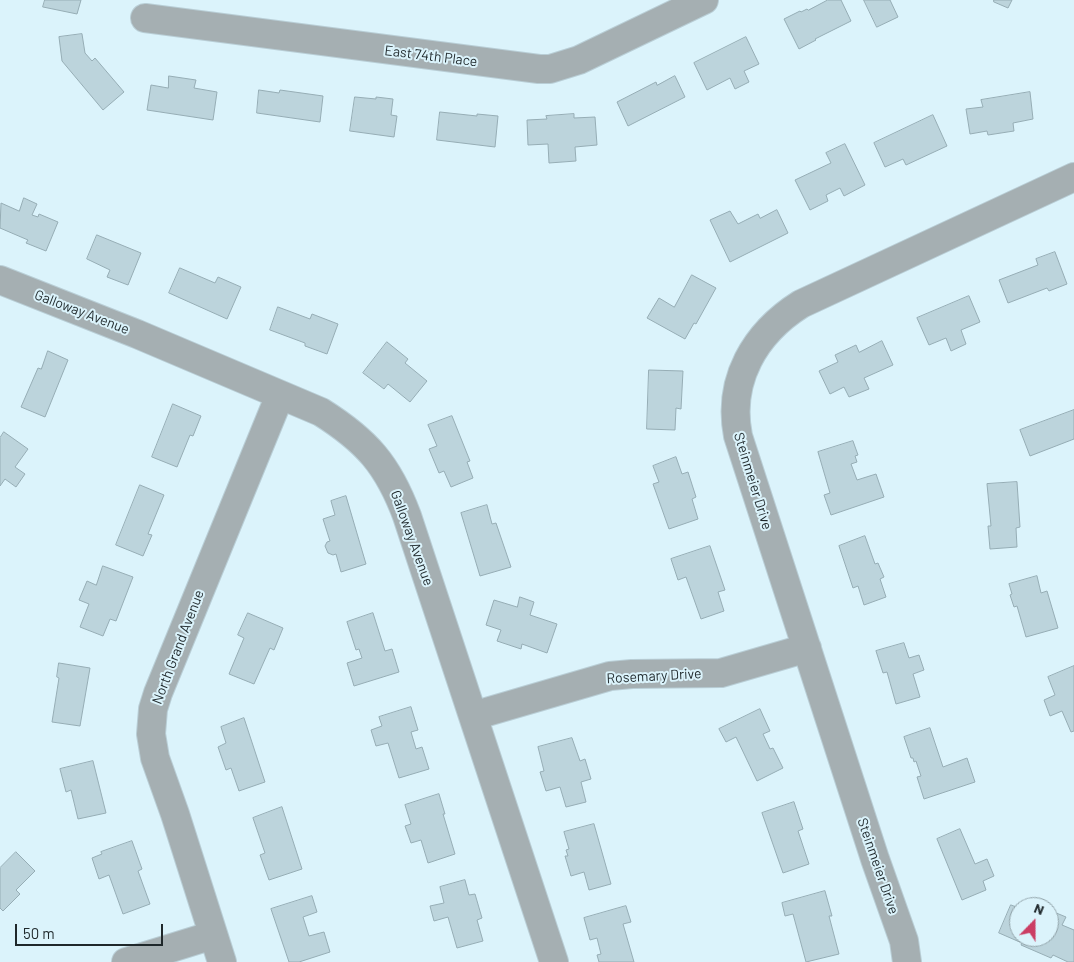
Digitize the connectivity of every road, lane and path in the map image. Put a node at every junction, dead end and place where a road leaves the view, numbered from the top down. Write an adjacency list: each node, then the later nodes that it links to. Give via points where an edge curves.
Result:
1 (704, 0): 2 (street, East 74th Place, via 579,60 540,69)
2 (145, 18)
3 (1074, 177): 6 (street, Steinmeier Drive, via 801,304 772,325 750,355 736,398 738,436)
4 (0, 281): 5 (street, Galloway Avenue, via 137,334)
5 (280, 395): 7 (street, Galloway Avenue, via 321,412 345,427 366,445 383,467 407,516); 8 (street, North Grand Avenue, via 153,709 151,734 155,758)
6 (807, 648): 7 (street, Rosemary Drive, via 721,673 610,676); 12 (street, Steinmeier Drive, via 904,942)
7 (473, 716): 11 (street, Galloway Avenue)
8 (213, 935): 9 (street); 10 (street, North Grand Avenue)
9 (126, 962)
10 (222, 962)
11 (554, 962)
12 (907, 962)

